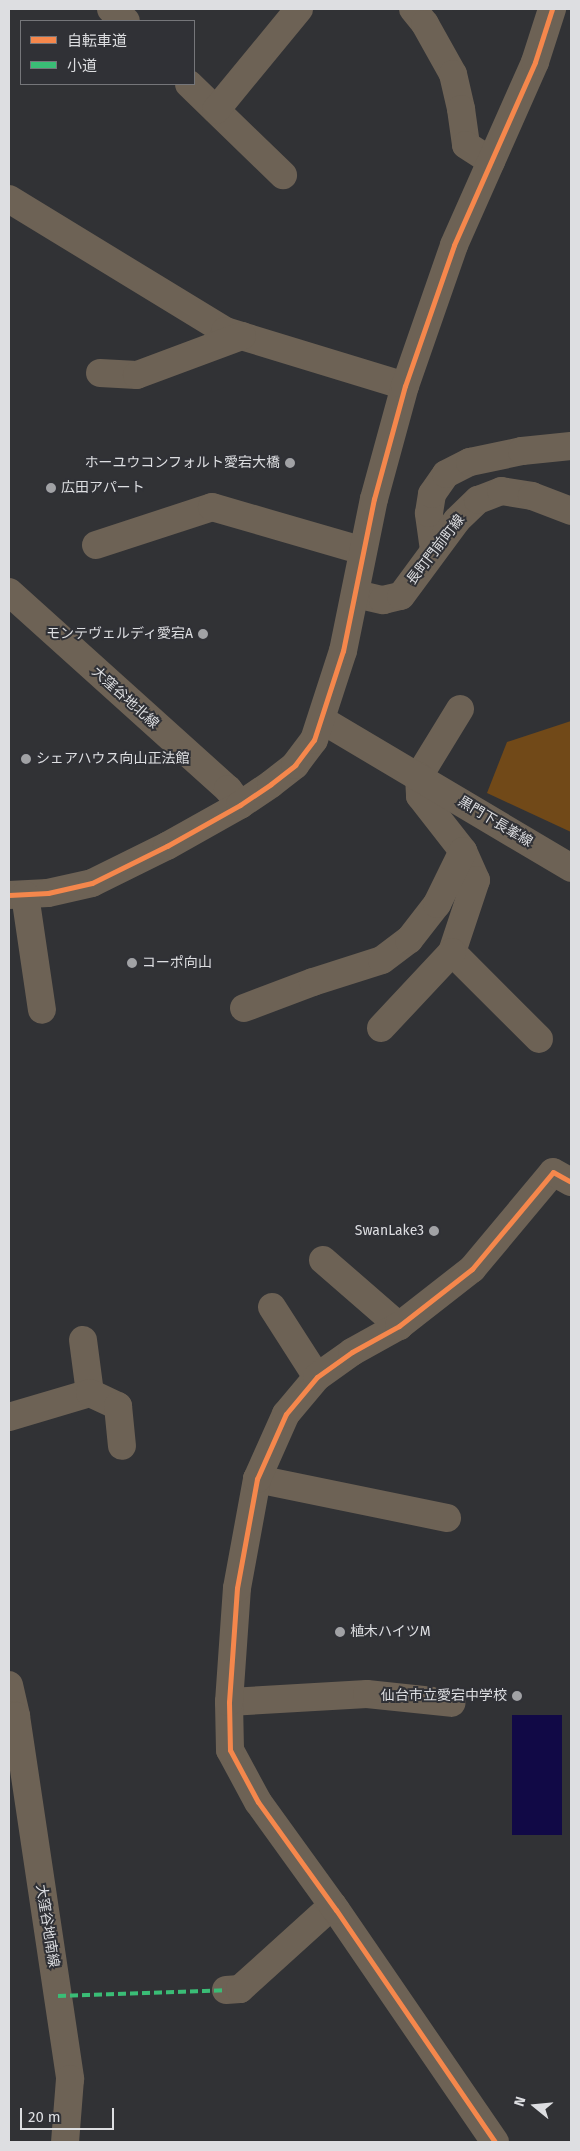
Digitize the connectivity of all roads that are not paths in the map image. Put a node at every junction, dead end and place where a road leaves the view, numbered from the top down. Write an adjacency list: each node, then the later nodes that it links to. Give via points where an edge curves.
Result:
1 (111, 9): 5 (street)
2 (299, 9): 7 (street)
3 (413, 9): 8 (street, via 454,74 466,145)
4 (552, 9): 8 (street, via 535,62)
5 (125, 20)
6 (190, 85): 7 (street)
7 (216, 110): 9 (street)
8 (491, 161): 13 (street, via 454,245)
9 (283, 174)
10 (9, 199): 11 (street, via 225,331)
11 (242, 336): 12 (street, via 137,375); 13 (street)
12 (100, 373)
13 (405, 386): 18 (street)
14 (571, 446): 17 (street, via 522,451 470,462 446,474 432,494 429,513)
15 (571, 511): 17 (street, 長町門前町線, via 532,496 501,491 478,500 457,520)
16 (96, 545): 18 (street, via 212,507)
17 (434, 550): 20 (street, 長町門前町線, via 401,596 384,600)
18 (363, 551): 20 (street)
19 (9, 592): 24 (street, 大窪谷地北線, via 228,789)
20 (356, 594): 22 (street)
21 (460, 709): 23 (street)
22 (322, 720): 23 (street, 黒門下長峯線); 24 (street, via 314,740 295,765)
23 (419, 776): 25 (street, via 420,796); 26 (street, 黒門下長峯線)
24 (240, 805): 27 (street, via 167,846 92,882 48,893)
25 (463, 852): 28 (street, via 476,880); 29 (street, via 437,904 409,940 382,960)
26 (571, 868)
27 (17, 895): 30 (street)
28 (452, 952): 31 (street); 32 (street)
29 (244, 1008)
30 (42, 1010)
31 (380, 1028)
32 (540, 1039)
33 (571, 1182): 36 (street, via 553,1172 472,1269)
34 (323, 1260): 36 (street)
35 (272, 1306): 38 (street)
36 (398, 1326): 38 (street, via 352,1352)
37 (84, 1340): 39 (street)
38 (317, 1377): 42 (street, via 286,1414)
39 (90, 1393): 40 (street); 41 (street, via 118,1406)
40 (9, 1417)
41 (122, 1446)
42 (257, 1479): 43 (street); 45 (street, via 237,1588)
43 (447, 1518)
44 (9, 1685): 47 (street, 大窪谷地南線)
45 (229, 1702): 46 (street, via 367,1694); 48 (street, via 230,1750 258,1802)
46 (452, 1703)
47 (12, 1716): 50 (street, 大窪谷地南線, via 70,2079)
48 (332, 1905): 49 (street, via 240,1989); 51 (street)
49 (226, 1990)
50 (65, 2142)
51 (495, 2142)

